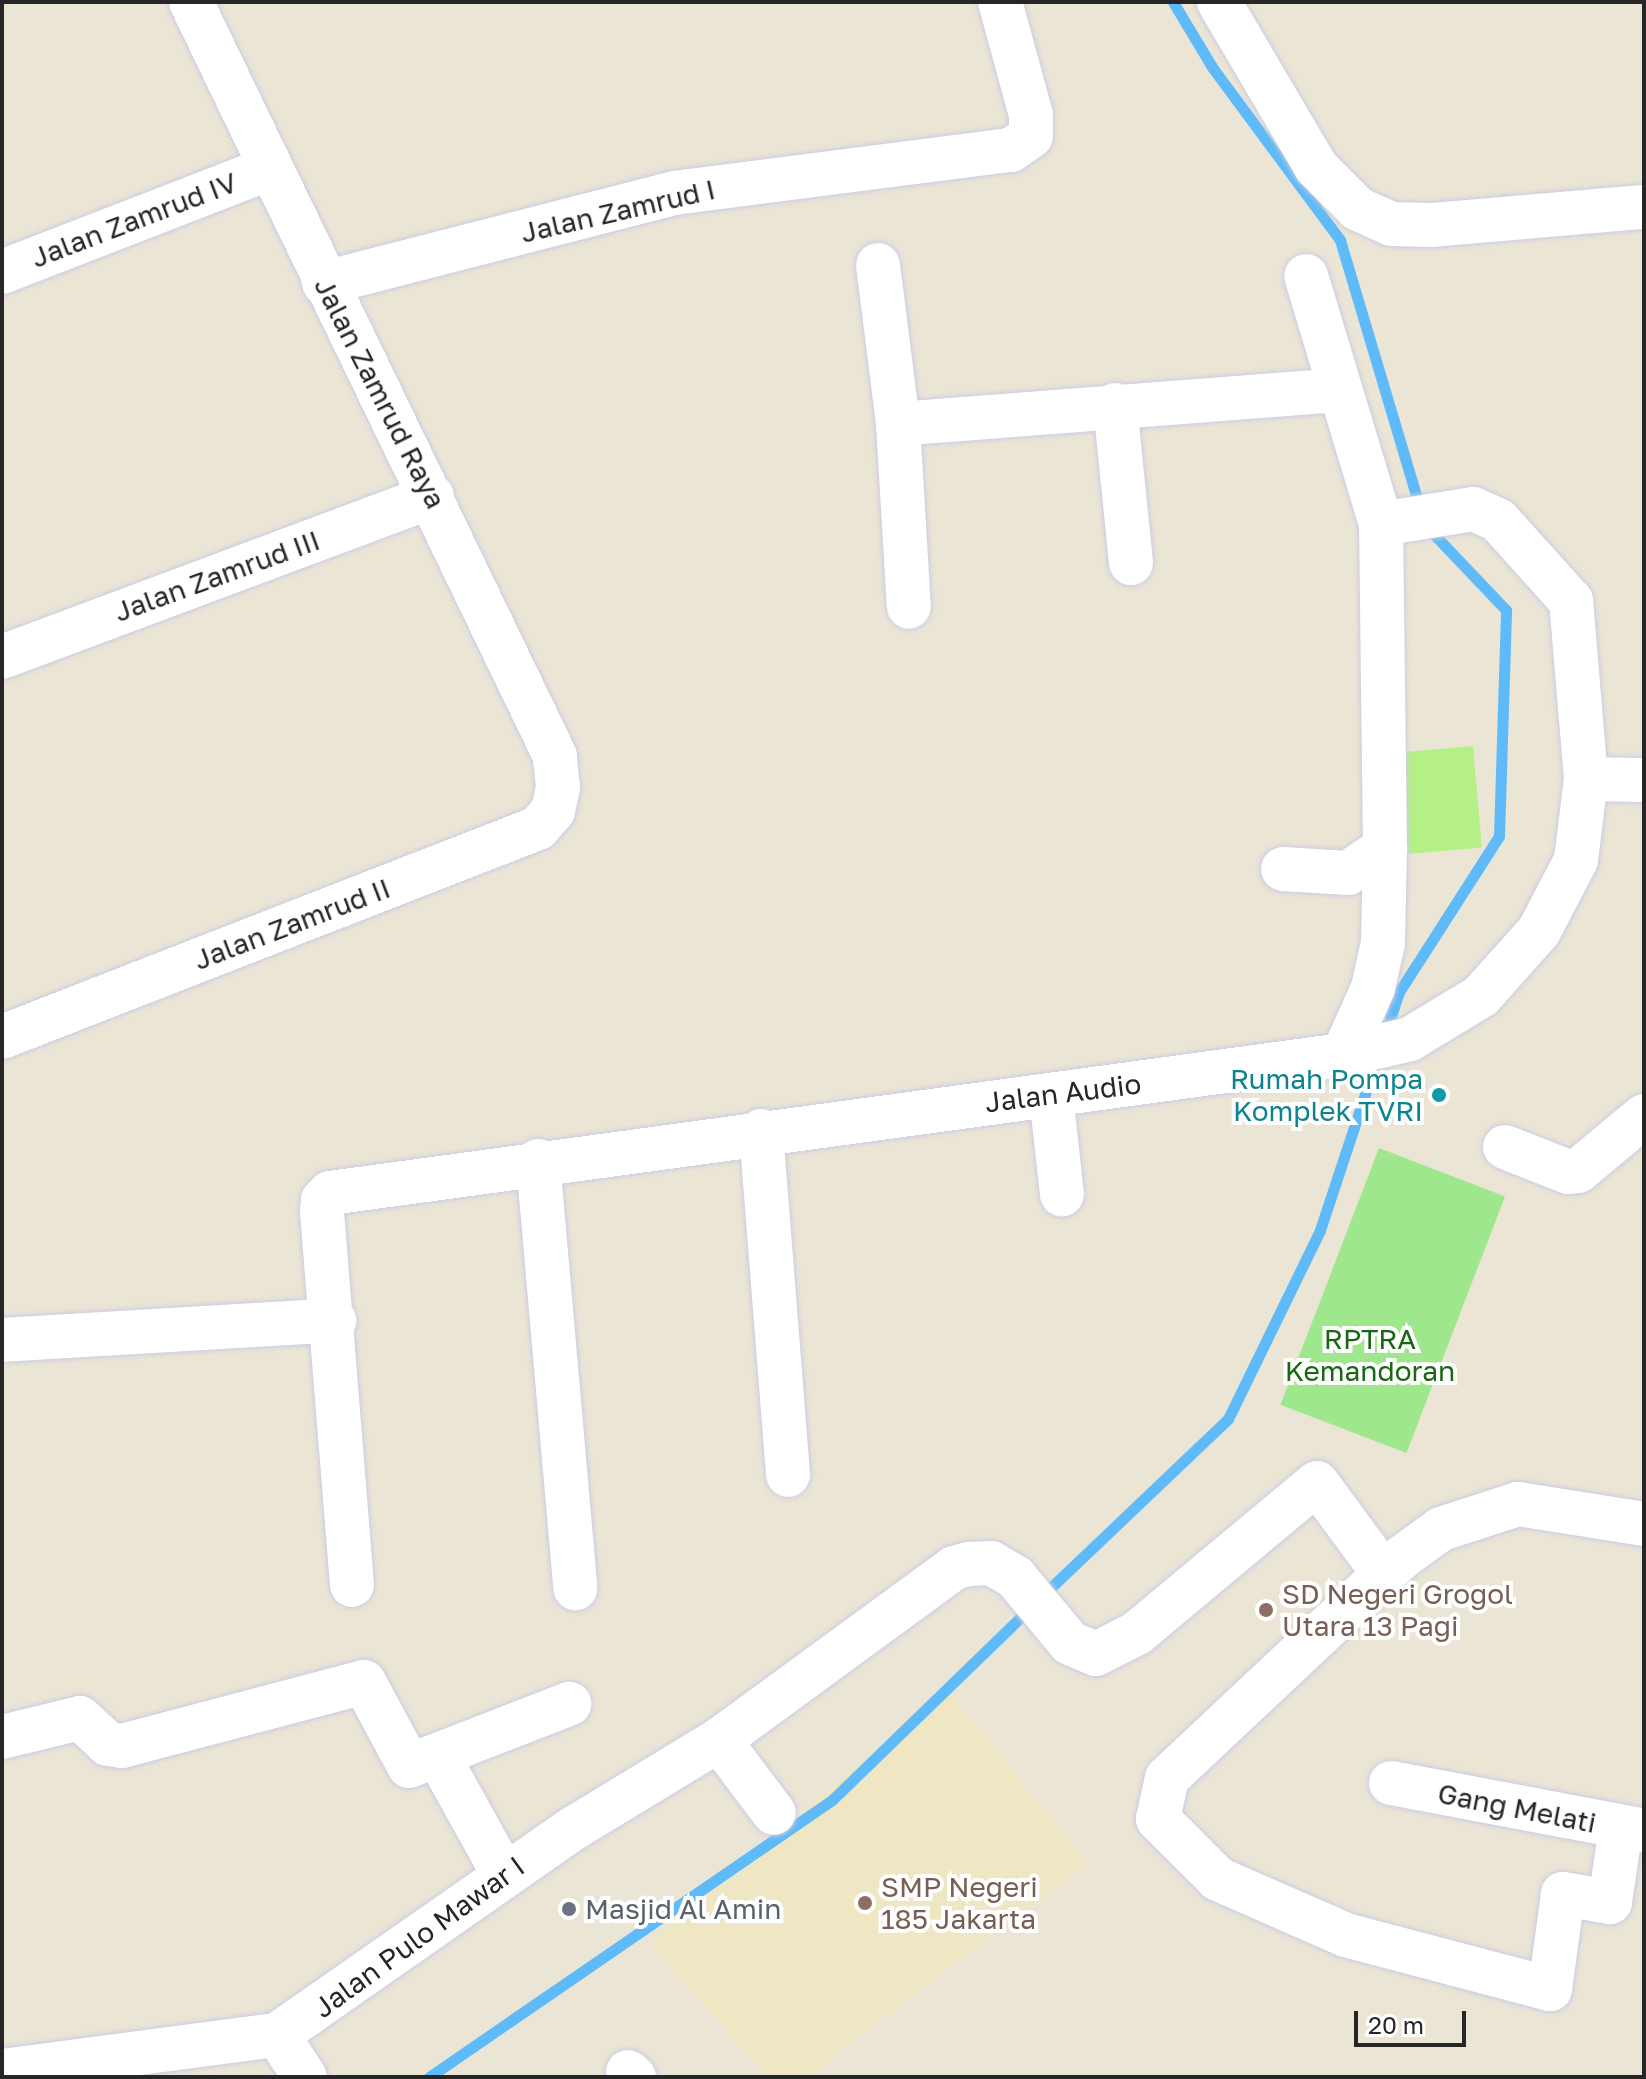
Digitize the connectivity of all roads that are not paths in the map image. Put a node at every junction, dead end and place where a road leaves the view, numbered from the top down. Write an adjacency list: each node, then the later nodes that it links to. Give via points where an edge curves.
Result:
1 (191, 2): 4 (street, Jalan Zamrud Raya)
2 (1000, 2): 9 (street, Jalan Zamrud I, via 1031,115 1031,136 1011,150 674,193)
3 (1219, 2): 5 (street, via 1316,167 1358,209 1391,224 1432,225)
4 (267, 169): 7 (street, Jalan Zamrud IV); 9 (street, Jalan Zamrud Raya)
5 (1644, 207)
6 (878, 265): 12 (street)
7 (2, 272)
8 (1306, 276): 10 (street)
9 (324, 283): 13 (street, Jalan Zamrud Raya)
10 (1336, 390): 11 (street); 14 (street)
11 (1115, 405): 12 (street); 15 (street)
12 (898, 424): 16 (street)
13 (432, 496): 17 (street, Jalan Zamrud III); 20 (street, Jalan Zamrud Raya, via 555,756)
14 (1396, 523): 18 (street, Jalan Audio, via 1473,509 1498,520 1571,601); 21 (street)
15 (1131, 563)
16 (909, 607)
17 (2, 657)
18 (1586, 779): 19 (street); 24 (street, Jalan Audio, via 1576,860 1539,931 1481,996 1410,1039)
19 (1644, 780)
20 (558, 787): 23 (street, Jalan Zamrud II, via 553,811 538,828)
21 (1385, 848): 22 (street, via 1348,873); 24 (street, via 1383,943)
22 (1283, 869)
23 (2, 1037)
24 (1353, 1052): 25 (street, Jalan Audio)
25 (1051, 1095): 27 (street, Jalan Audio); 30 (street)
26 (1644, 1116): 28 (street, via 1578,1171 1568,1172)
27 (761, 1131): 29 (street, Jalan Audio); 33 (street)
28 (1505, 1147)
29 (538, 1161): 31 (street, Jalan Audio, via 330,1193 322,1211); 37 (street)
30 (1062, 1194)
31 (334, 1320): 32 (street); 36 (street)
32 (2, 1340)
33 (788, 1475)
34 (1644, 1524): 35 (street, via 1518,1504 1441,1529)
35 (1384, 1574): 40 (street, Jalan Pulo Mawar I, via 1317,1483 1111,1651 1083,1652 1026,1591 991,1563 954,1568); 44 (street, via 1167,1778 1158,1819 1218,1879 1346,1935 1550,1989 1563,1894 1610,1902)
36 (352, 1585)
37 (575, 1588)
38 (569, 1704): 41 (street)
39 (2, 1737): 41 (street, via 80,1718 108,1744 122,1746 364,1682 409,1766)
40 (719, 1740): 43 (street); 45 (street, Jalan Pulo Mawar I)
41 (438, 1756): 45 (street)
42 (1391, 1783): 44 (street, Gang Melati)
43 (774, 1813)
44 (1632, 1830)
45 (504, 1875): 46 (street, Jalan Pulo Mawar I)
46 (277, 2035): 47 (street, Jalan Pulo Mawar I); 48 (street)
47 (2, 2071)
48 (305, 2077)

